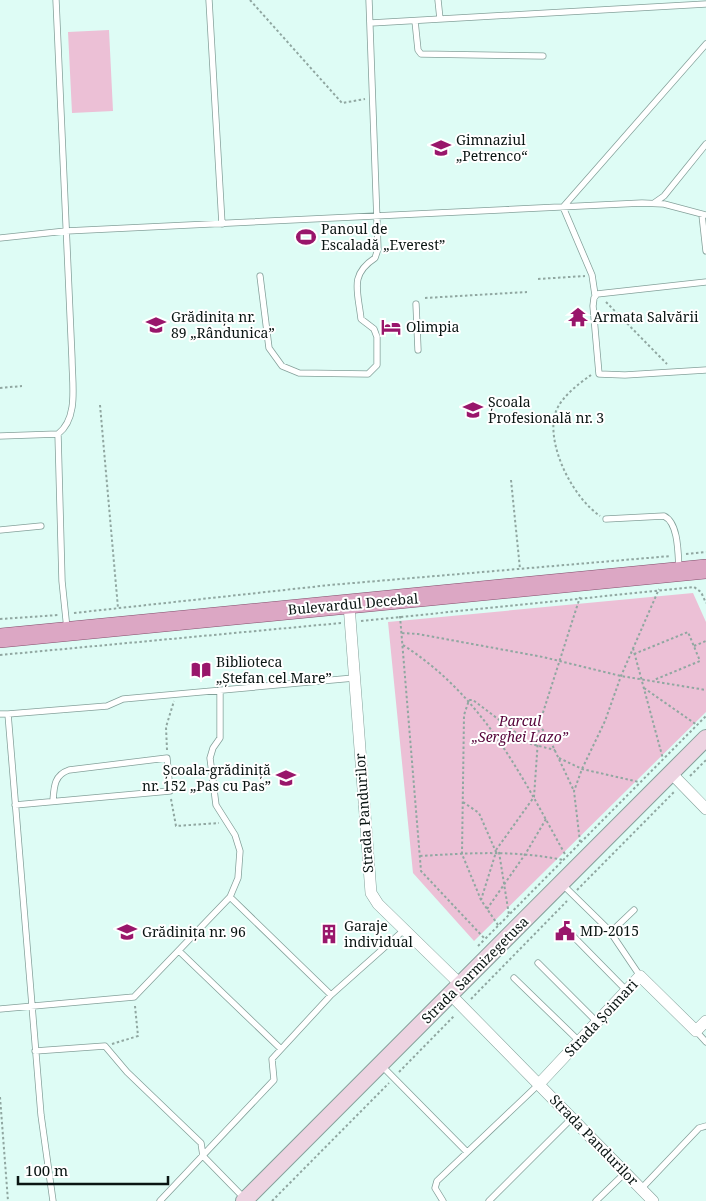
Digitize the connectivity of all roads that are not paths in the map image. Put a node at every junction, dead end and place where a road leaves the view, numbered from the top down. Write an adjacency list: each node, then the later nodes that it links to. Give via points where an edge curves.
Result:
1 (56, 0): 17 (lane)
2 (209, 0): 16 (lane)
3 (369, 0): 8 (lane)
4 (438, 0): 6 (lane)
5 (706, 4): 6 (lane)
6 (440, 19): 7 (lane)
7 (415, 21): 8 (lane); 10 (lane, via 421,54)
8 (370, 23): 15 (lane)
9 (706, 44): 13 (lane)
10 (543, 56)
11 (706, 144): 12 (lane, via 664,196)
12 (654, 203): 13 (lane); 14 (lane)
13 (563, 207): 15 (lane); 22 (lane)
14 (704, 215): 19 (lane)
15 (378, 216): 16 (lane); 20 (lane, via 375,258 364,265 357,276 361,318 378,337 377,365 368,374 299,374 282,366 269,348)
16 (222, 224): 17 (lane)
17 (66, 231): 18 (lane); 26 (lane, via 72,416 66,428)
18 (0, 238)
19 (706, 251)
20 (260, 276)
21 (706, 282): 22 (lane)
22 (595, 295): 25 (lane, via 598,371 607,375)
23 (416, 304): 24 (lane)
24 (418, 350)
25 (706, 370)
26 (58, 434): 27 (lane); 34 (lane)
27 (0, 436)
28 (606, 519): 31 (lane, via 669,518 674,528)
29 (41, 526): 30 (lane)
30 (0, 530)
31 (679, 563): 32 (main road, Bulevardul Decebal); 33 (main road, Bulevardul Decebal)
32 (706, 569)
33 (349, 613): 34 (main road, Bulevardul Decebal); 36 (street, Strada Pandurilor)
34 (66, 623): 35 (main road, Bulevardul Decebal)
35 (0, 638)
36 (354, 678): 37 (lane); 48 (street, Strada Pandurilor, via 370,886 374,899)
37 (220, 690): 39 (lane, via 123,699 106,706); 46 (lane, via 220,738 210,758 216,805 235,835 240,852 238,878)
38 (0, 714): 39 (lane)
39 (8, 714): 43 (lane)
40 (702, 732): 41 (main road, Strada Sarmizegetusa)
41 (672, 772): 44 (street); 45 (main road, Strada Sarmizegetusa)
42 (53, 801): 42 (lane, via 54,785 62,772 167,758 170,792); 43 (lane)
43 (15, 805): 58 (lane)
44 (706, 809)
45 (567, 873): 49 (lane); 55 (main road, Strada Sarmizegetusa)
46 (230, 897): 51 (lane); 57 (lane)
47 (634, 910): 49 (lane, via 614,930)
48 (404, 930): 55 (street, Strada Pandurilor); 57 (lane)
49 (609, 930): 53 (lane)
50 (572, 935): 56 (lane)
51 (179, 951): 58 (lane, via 134,997); 65 (lane)
52 (538, 963): 61 (lane)
53 (640, 976): 56 (street, Strada Șoimari); 62 (street, Strada Șoimari)
54 (514, 978): 63 (lane)
55 (456, 989): 67 (main road, Strada Sarmizegetusa); 68 (street, Strada Pandurilor, via 463,1007)
56 (626, 990): 61 (street, Strada Șoimari)
57 (331, 995): 65 (lane)
58 (31, 1006): 59 (lane); 66 (lane)
59 (0, 1009)
60 (706, 1021): 62 (street)
61 (597, 1022): 63 (street, Strada Șoimari)
62 (696, 1031): 64 (lane)
63 (579, 1041): 68 (street, Strada Șoimari)
64 (706, 1042)
65 (281, 1049): 72 (lane, via 272,1059 274,1080)
66 (35, 1051): 72 (lane, via 105,1046 127,1072 201,1143); 77 (lane)
67 (380, 1064): 71 (lane); 75 (main road, Strada Sarmizegetusa)
68 (539, 1084): 69 (street, Strada Pandurilor); 71 (lane)
69 (572, 1118): 73 (street, Strada Pandurilor); 80 (lane)
70 (706, 1126): 74 (lane, via 700,1128)
71 (467, 1152): 79 (lane, via 437,1181 435,1188)
72 (203, 1156): 75 (lane); 78 (lane)
73 (625, 1172): 74 (street, Strada Pandurilor); 81 (lane)
74 (641, 1189): 76 (street, Strada Pandurilor)
75 (245, 1200)
76 (650, 1200)
77 (53, 1201)
78 (160, 1201)
79 (443, 1201)
80 (489, 1201)
81 (596, 1201)

